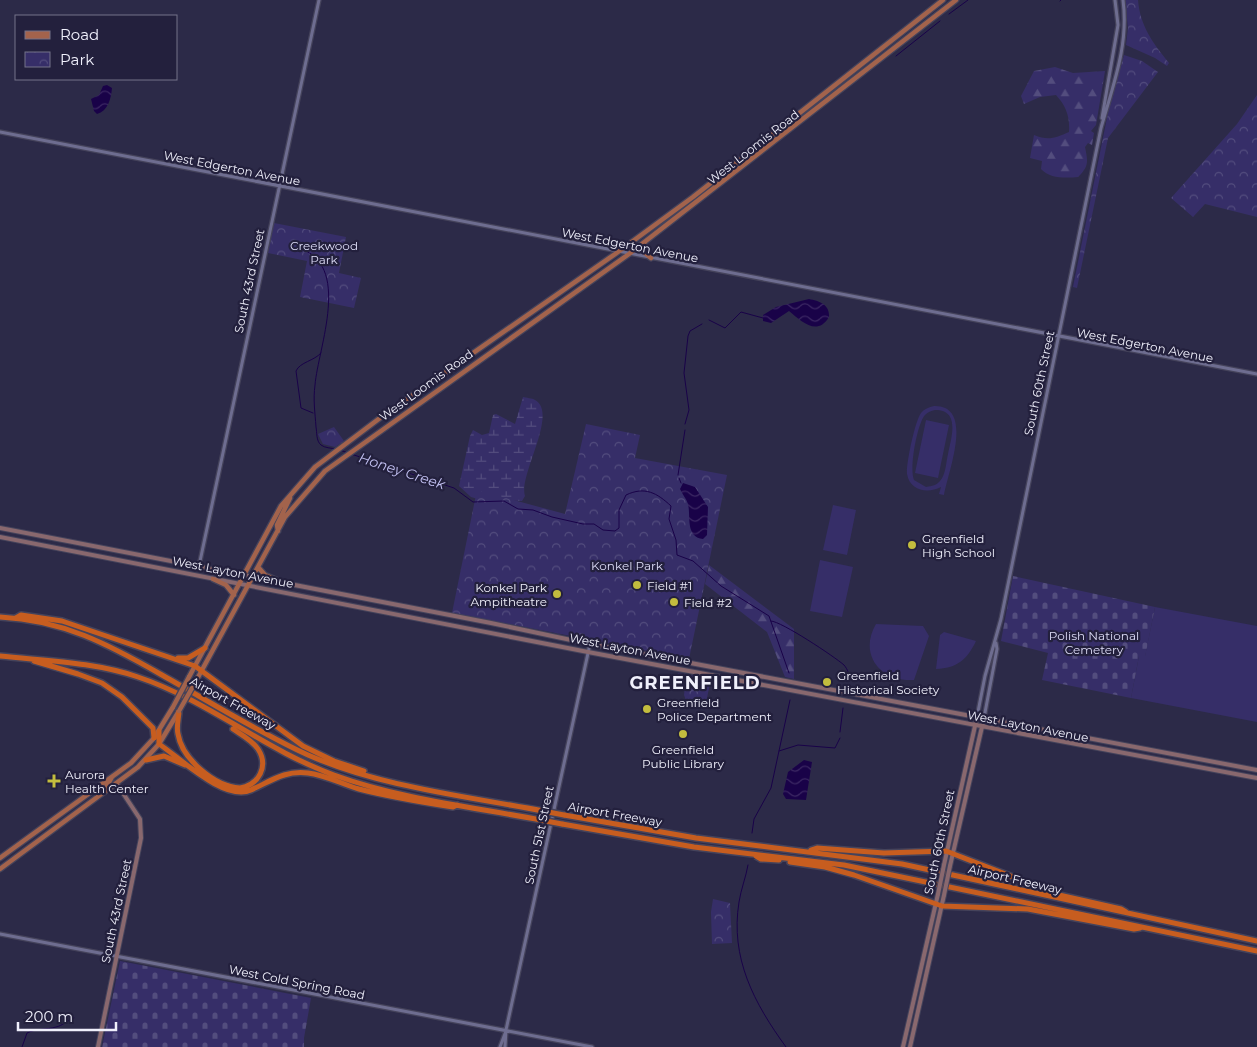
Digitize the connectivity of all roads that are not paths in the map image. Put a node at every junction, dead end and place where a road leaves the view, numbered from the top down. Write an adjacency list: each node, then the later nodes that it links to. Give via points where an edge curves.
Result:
1 (318, 0): 10 (street, South 43rd Street)
2 (943, 0): 6 (main road, West Loomis Road)
3 (956, 0): 7 (main road, West Loomis Road)
4 (1115, 0): 8 (street, South 60th Street, via 1118,25)
5 (1123, 0): 8 (street, South 60th Street, via 1125,35)
6 (790, 122): 7 (main road); 11 (main road, West Loomis Road)
7 (794, 128): 12 (main road, West Loomis Road)
8 (1101, 128): 20 (street, South 60th Street)
9 (0, 132): 10 (street, West Edgerton Avenue)
10 (280, 186): 13 (street, West Edgerton Avenue); 28 (street, South 43rd Street)
11 (642, 235): 12 (main road); 13 (main road, West Loomis Road)
12 (645, 242): 14 (main road, West Loomis Road); 15 (main road, via 645,253)
13 (618, 252): 14 (street, West Edgerton Avenue); 16 (main road, West Loomis Road)
14 (629, 254): 15 (street, West Edgerton Avenue); 17 (main road, West Loomis Road)
15 (651, 258): 20 (street, West Edgerton Avenue)
16 (602, 264): 17 (main road); 18 (main road, West Loomis Road)
17 (606, 270): 19 (main road, West Loomis Road)
18 (530, 314): 19 (main road); 22 (main road, West Loomis Road)
19 (535, 320): 23 (main road, West Loomis Road)
20 (1058, 337): 21 (street, West Edgerton Avenue); 39 (street, South 60th Street)
21 (1257, 374)
22 (324, 461): 23 (main road); 24 (main road, West Loomis Road)
23 (330, 468): 26 (main road, West Loomis Road, via 285,517)
24 (291, 495): 26 (main road, via 277,525); 30 (main road, West Loomis Road, via 281,506)
25 (0, 528): 28 (main road, West Layton Avenue)
26 (278, 531): 29 (main road, West Loomis Road)
27 (0, 537): 32 (main road, West Layton Avenue)
28 (199, 566): 30 (main road, West Layton Avenue)
29 (258, 567): 31 (main road, West Loomis Road); 33 (main road, via 265,575)
30 (244, 574): 31 (main road, West Layton Avenue); 34 (main road, West Loomis Road)
31 (254, 576): 33 (main road, West Layton Avenue); 35 (main road, West Loomis Road)
32 (213, 579): 34 (main road, West Layton Avenue); 36 (main road, via 226,585)
33 (281, 582): 40 (main road, West Layton Avenue)
34 (240, 584): 35 (main road, West Layton Avenue); 36 (main road, West Loomis Road)
35 (248, 586): 42 (main road, West Layton Avenue); 47 (main road, West Loomis Road)
36 (234, 594): 41 (main road, West Loomis Road)
37 (0, 617): 38 (highway, Airport Freeway)
38 (16, 618): 45 (highway, via 21,615 62,621); 67 (highway, Airport Freeway, via 86,635 293,748 339,767)
39 (996, 642): 48 (street, South 60th Street); 49 (street, South 60th Street, via 998,649)
40 (590, 644): 42 (street, South 51st Street); 52 (main road, West Layton Avenue)
41 (205, 648): 45 (highway, via 188,658); 46 (main road, West Loomis Road)
42 (588, 652): 54 (main road, West Layton Avenue); 86 (street, South 51st Street)
43 (0, 656): 44 (highway, Airport Freeway)
44 (29, 658): 50 (highway, Airport Freeway, via 117,671 167,689); 57 (highway, via 86,676 116,693 153,728)
45 (172, 658): 46 (highway)
46 (195, 666): 47 (highway); 56 (main road, West Loomis Road, bridge)
47 (202, 670): 51 (main road, West Loomis Road, bridge); 67 (highway, via 303,746)
48 (982, 691): 49 (street); 52 (street, South 60th Street)
49 (989, 693): 53 (street, South 60th Street)
50 (200, 707): 51 (highway, via 257,747 263,766 254,783 240,788 230,787 193,761 184,750 178,733); 70 (highway, Airport Freeway, via 284,753 333,775 381,789)
51 (180, 711): 58 (main road, West Loomis Road)
52 (977, 717): 53 (main road, West Layton Avenue); 54 (main road, South 60th Street)
53 (984, 718): 55 (main road, South 60th Street); 64 (main road, West Layton Avenue)
54 (975, 726): 55 (main road, West Layton Avenue); 59 (main road, South 60th Street)
55 (982, 727): 60 (main road, South 60th Street); 66 (main road, West Layton Avenue)
56 (159, 731): 57 (main road, West Loomis Road); 58 (highway)
57 (154, 738): 62 (main road, West Loomis Road)
58 (159, 744): 61 (main road, West Loomis Road); 63 (highway)
59 (968, 757): 60 (main road); 73 (main road, South 60th Street)
60 (975, 758): 74 (main road, South 60th Street)
61 (146, 760): 63 (highway, via 168,756); 68 (main road, West Loomis Road)
62 (127, 766): 65 (main road, West Loomis Road); 68 (main road, via 117,778)
63 (192, 768): 70 (highway, via 235,792 250,790 276,776 296,772 398,798 453,807)
64 (1257, 770)
65 (112, 778): 69 (main road); 71 (main road, West Loomis Road)
66 (1257, 778)
67 (385, 780): 72 (highway, Airport Freeway, bridge, via 696,838)
68 (117, 784): 69 (main road, West Loomis Road); 85 (main road, South 43rd Street, via 140,819 141,834)
69 (98, 798): 75 (main road, West Loomis Road)
70 (458, 804): 76 (highway, Airport Freeway, bridge, via 667,843)
71 (15, 847): 75 (main road); 77 (main road, West Loomis Road)
72 (808, 851): 73 (highway, via 818,848 888,853); 80 (highway, Airport Freeway, via 902,864)
73 (946, 852): 74 (highway); 79 (main road, South 60th Street, bridge)
74 (954, 853): 79 (main road, South 60th Street, bridge); 80 (highway, via 1047,890 1121,909)
75 (21, 854): 78 (main road, West Loomis Road)
76 (754, 854): 79 (highway, via 761,859 833,869); 81 (highway, Airport Freeway, via 844,865)
77 (0, 858)
78 (0, 869)
79 (939, 905): 81 (highway, via 1028,909 1134,929); 91 (main road, South 60th Street); 92 (main road, South 60th Street)
80 (1128, 914): 83 (highway, Airport Freeway)
81 (1144, 927): 84 (highway, Airport Freeway)
82 (0, 934): 85 (street, West Cold Spring Road)
83 (1257, 941)
84 (1257, 951)
85 (116, 957): 86 (street, West Cold Spring Road); 87 (main road, South 43rd Street)
86 (506, 1030): 88 (street, South 51st Street); 89 (street, South 51st Street); 90 (street, West Cold Spring Road)
87 (98, 1047)
88 (500, 1047)
89 (505, 1047)
90 (592, 1047)
91 (903, 1047)
92 (910, 1047)

